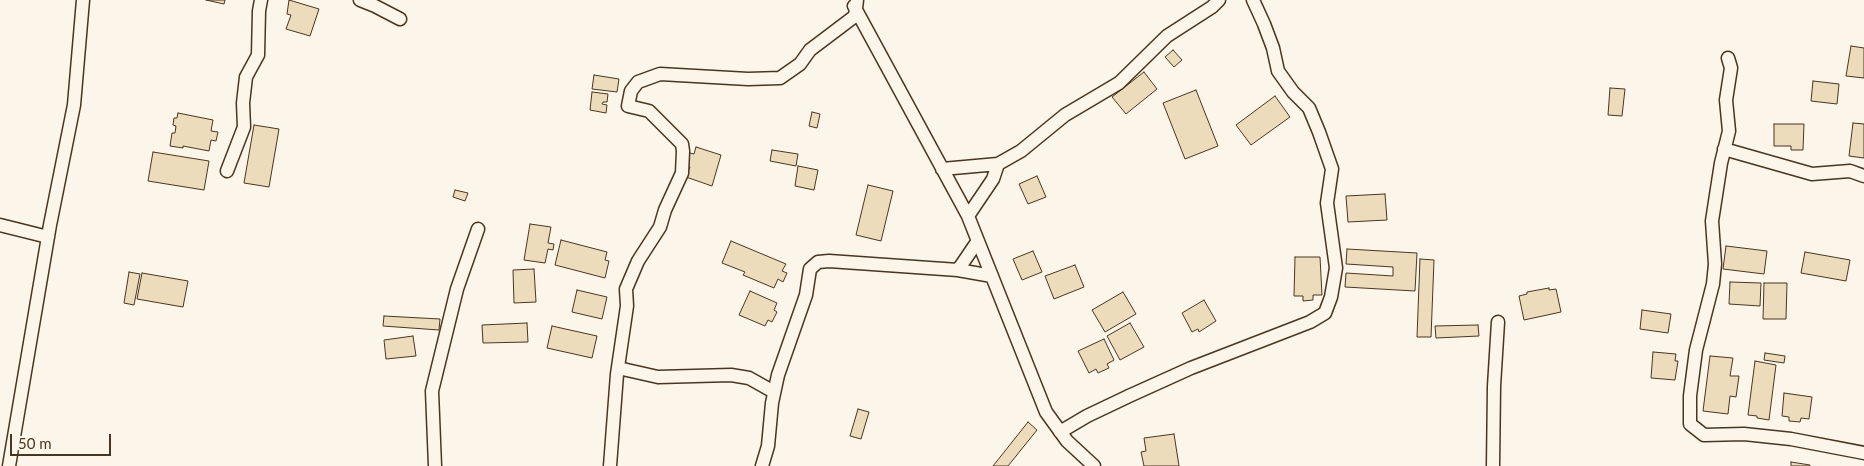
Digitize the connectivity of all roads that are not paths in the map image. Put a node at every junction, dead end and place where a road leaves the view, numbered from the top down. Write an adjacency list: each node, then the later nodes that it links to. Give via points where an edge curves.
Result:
1 (84, 0): 17 (street, via 74,105)
2 (261, 0): 12 (street, via 258,55 246,77 242,103 244,127)
3 (360, 0): 7 (street)
4 (1219, 0): 10 (street, via 1167,36 1119,83 1065,116 1021,151)
5 (1253, 0): 24 (street, via 1270,40 1278,71 1309,108 1332,168 1327,203 1336,268 1325,313 1128,396)
6 (854, 3): 11 (street); 22 (street, via 855,16 780,78 660,74 638,82 631,91 628,106 649,111 682,144 682,173 660,227 638,261 626,289 627,306)
7 (400, 19)
8 (1728, 58): 9 (street, via 1731,68)
9 (1724, 150): 13 (street, via 1812,174 1850,171); 25 (street, via 1712,221 1715,264 1696,350 1690,424 1704,436 1744,434)
10 (998, 164): 11 (street); 14 (street, via 993,179)
11 (942, 169): 14 (street)
12 (227, 171)
13 (1864, 176)
14 (968, 216): 18 (street)
15 (0, 226): 17 (street)
16 (478, 229): 27 (street, via 456,289 432,391)
17 (48, 237): 26 (street)
18 (977, 242): 19 (street); 20 (street)
19 (958, 270): 20 (street); 23 (street, via 818,262 810,269 806,295)
20 (992, 276): 24 (street, via 1046,412)
21 (1498, 322): 31 (street)
22 (618, 368): 23 (street, via 658,377 731,375 749,378); 28 (street)
23 (774, 392): 29 (street, via 768,446)
24 (1060, 432): 30 (street)
25 (1864, 453)
26 (9, 466)
27 (435, 466)
28 (610, 466)
29 (762, 466)
30 (1094, 466)
31 (1494, 466)

